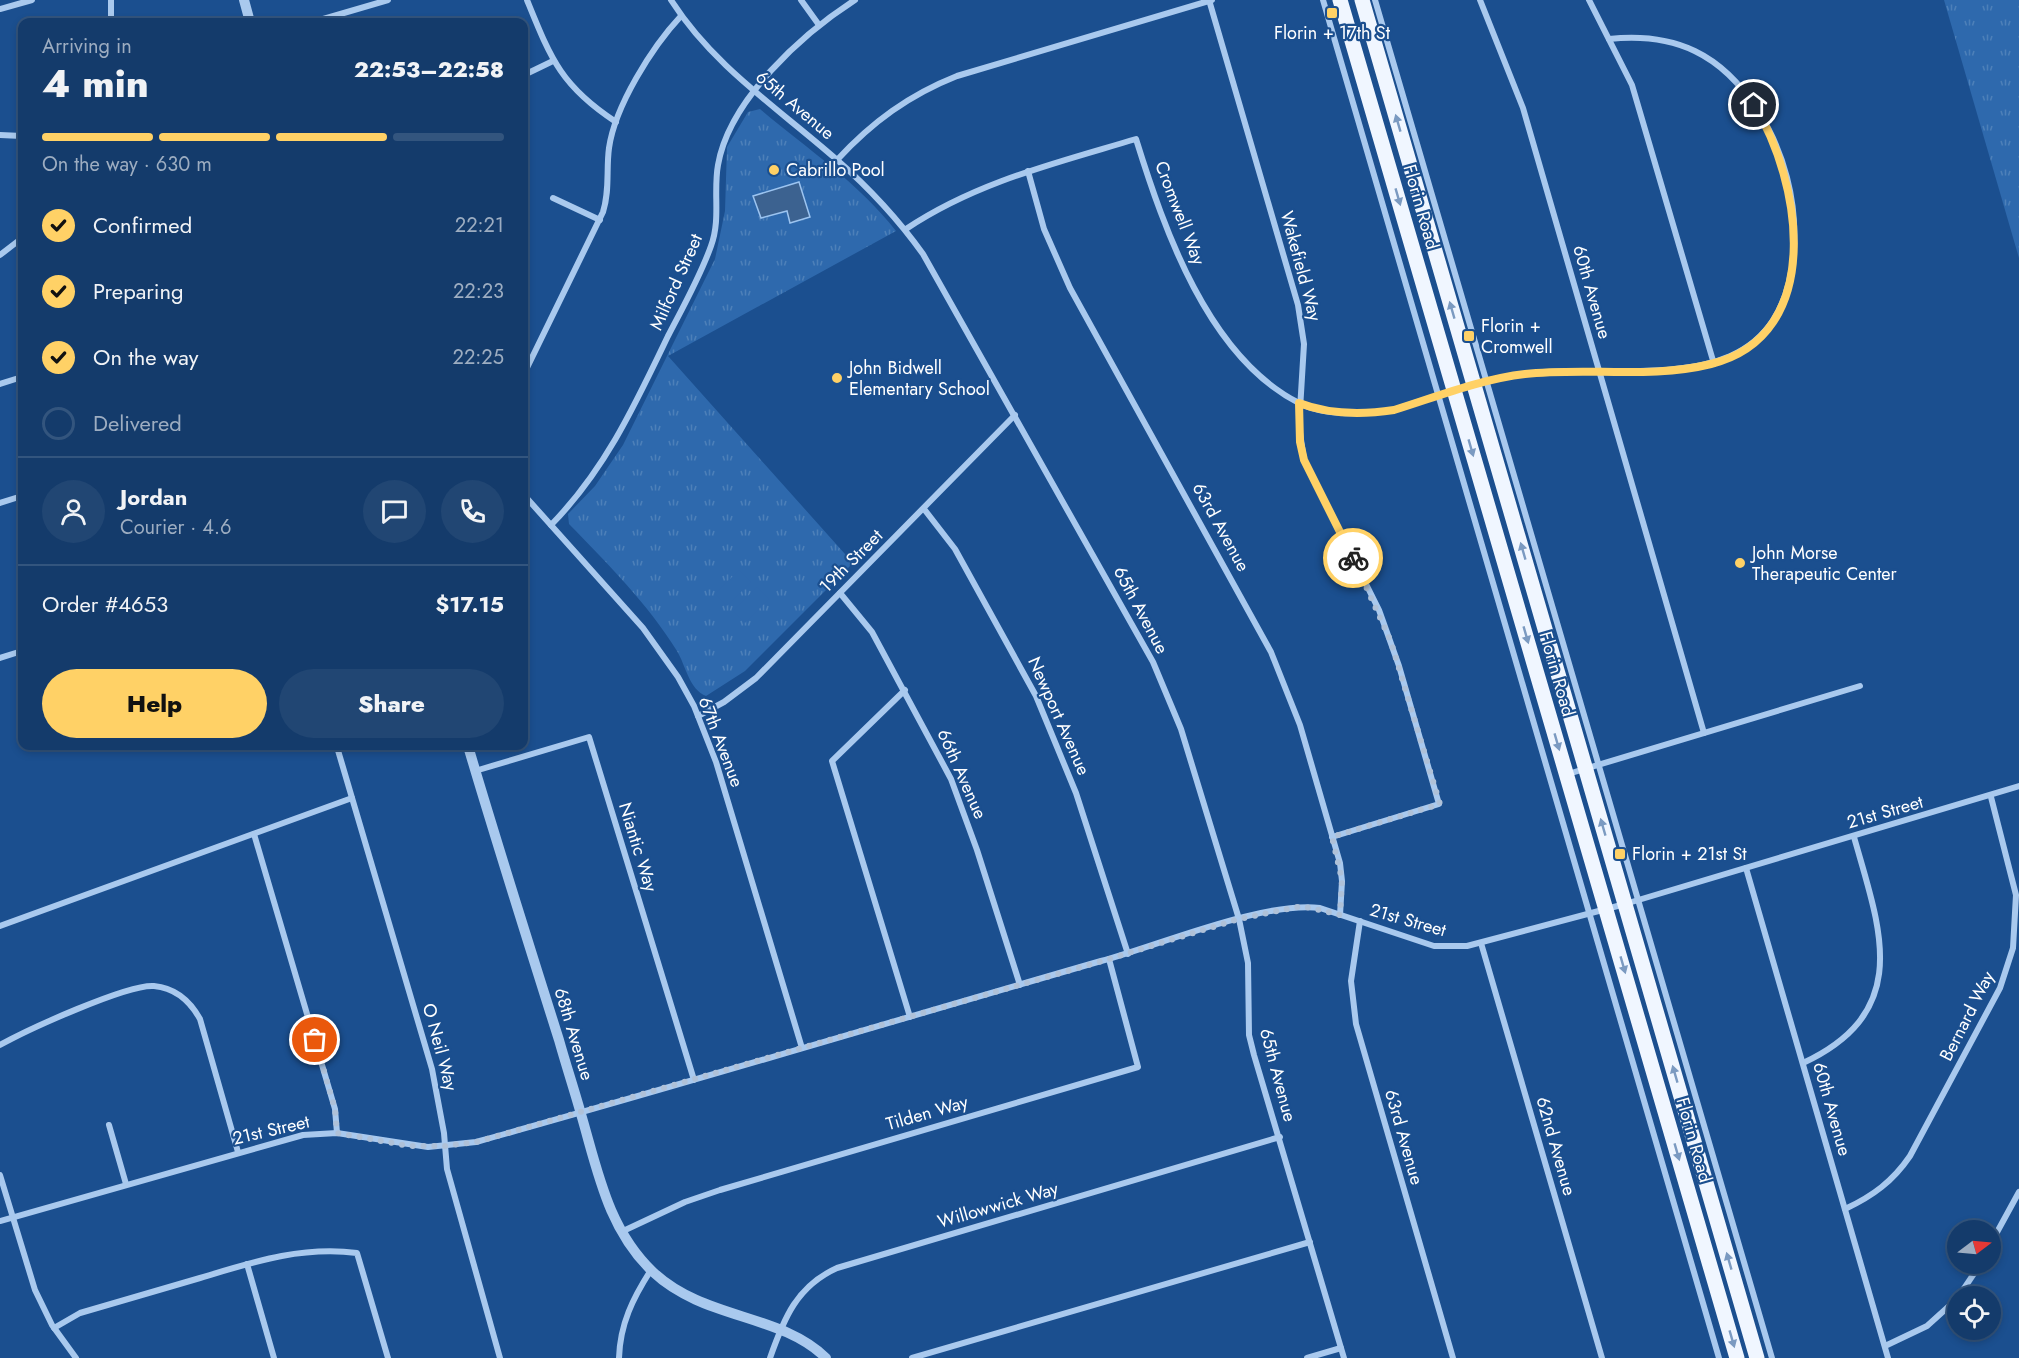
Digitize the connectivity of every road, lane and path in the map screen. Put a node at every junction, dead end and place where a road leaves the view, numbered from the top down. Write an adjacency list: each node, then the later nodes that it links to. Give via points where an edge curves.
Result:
1 (3, 0): 17 (street)
2 (32, 0): 17 (street)
3 (111, 0): 19 (street)
4 (244, 0): 20 (street)
5 (388, 0): 21 (street)
6 (527, 0): 24 (street)
7 (671, 0): 18 (street, 65th Avenue)
8 (801, 0): 22 (street)
9 (855, 0): 22 (street, Milford Street)
10 (1210, 0): 30 (street, via 930,87 870,126); 45 (street, Wakefield Way, via 1298,305 1304,344)
11 (1323, 0): 44 (street, Florin Road)
12 (1340, 0): 43 (main road, Florin Road, one-way to 43)
13 (1362, 0): 42 (main road, Florin Road, one-way to 13)
14 (1375, 0): 42 (street, Florin Road)
15 (1480, 0): 39 (street, 60th Avenue, via 1522,108)
16 (1589, 0): 23 (street)
17 (2, 8)
18 (681, 16): 26 (street, 65th Avenue); 27 (street, via 650,53)
19 (111, 18)
20 (249, 18)
21 (327, 18)
22 (819, 25): 26 (street, Milford Street)
23 (1609, 39): 37 (street, via 1635,93); 37 (street, Cromwell Way, via 1656,38 1685,46 1712,60 1736,81 1754,105 1783,163 1794,226 1786,293 1776,317 1761,336 1739,353)
24 (553, 61): 25 (street); 27 (street, via 580,96)
25 (528, 73)
26 (755, 92): 30 (street, 65th Avenue); 51 (street, Milford Street, via 721,150 717,166 717,226 706,260 621,434 594,476)
27 (616, 122): 33 (street, via 609,150 608,198)
28 (0, 135): 29 (street)
29 (18, 136)
30 (837, 160): 34 (street, 65th Avenue)
31 (1028, 171): 34 (street, Cromwell Way, via 963,195); 45 (street, Cromwell Way, via 1136,139 1170,238 1198,295 1256,372); 68 (street, 63rd Avenue, via 1044,229 1070,288 1271,652 1300,725)
32 (553, 198): 33 (street)
33 (600, 220): 38 (street)
34 (906, 229): 46 (street, 65th Avenue)
35 (18, 241): 36 (street)
36 (0, 255)
37 (1714, 363): 39 (street, Cromwell Way, via 1676,370)
38 (528, 366)
39 (1599, 372): 42 (street, Cromwell Way, via 1523,374); 58 (street, 60th Avenue)
40 (18, 378): 41 (street)
41 (0, 384)
42 (1481, 385): 43 (street, Cromwell Way); 61 (main road, Florin Road)
43 (1454, 392): 44 (street, Cromwell Way); 63 (main road, Florin Road, one-way to 63)
44 (1439, 396): 45 (street, Cromwell Way, via 1372,413 1339,413); 73 (street, Florin Road)
45 (1299, 403): 68 (street, Wakefield Way, via 1304,460 1383,621 1440,804)
46 (1015, 415): 50 (street, 19th Street); 75 (street, 65th Avenue, via 1133,623 1168,695)
47 (18, 497): 49 (street)
48 (528, 499): 51 (street, 67th Avenue)
49 (0, 503)
50 (924, 509): 52 (street, 19th Street); 79 (street, Newport Avenue, via 955,549 1036,696 1076,793)
51 (551, 525): 57 (street, 67th Avenue, via 643,628 678,677)
52 (840, 593): 56 (street, 66th Avenue, via 872,632); 57 (street, 19th Street, via 756,678)
53 (18, 652): 54 (street)
54 (0, 658)
55 (1860, 686): 58 (street)
56 (905, 690): 81 (street, 66th Avenue, via 963,809); 82 (street, via 832,761)
57 (699, 716): 84 (street, 67th Avenue)
58 (1704, 733): 61 (street)
59 (338, 750): 66 (street, O Neil Way)
60 (469, 750): 62 (street, 68th Avenue)
61 (1592, 766): 63 (street); 71 (main road, Florin Road)
62 (475, 771): 86 (street, Niantic Way, via 589,737); 87 (street, 68th Avenue)
63 (1567, 774): 72 (main road, Florin Road)
64 (2019, 786): 65 (street, 21st Street)
65 (1991, 797): 69 (street, 21st Street); 96 (street, Bernard Way, via 2016,895 2016,930 2008,969 1910,1156 1877,1192)
66 (352, 798): 67 (street); 91 (street, O Neil Way, via 432,1069)
67 (254, 834): 77 (street); 89 (street, via 335,1109)
68 (1332, 837): 74 (street, 63rd Avenue, via 1342,880)
69 (1854, 837): 70 (street, 21st Street); 85 (street, via 1879,927 1879,976 1870,1002 1856,1024 1828,1050)
70 (1746, 868): 71 (street, 21st Street); 85 (street, 60th Avenue)
71 (1632, 902): 72 (street, 21st Street); 123 (main road, Florin Road, one-way to 71); 124 (street, Florin Road)
72 (1606, 909): 73 (street, 21st Street); 122 (main road, Florin Road, one-way to 122)
73 (1590, 914): 78 (street, 21st Street); 121 (street, Florin Road)
74 (1340, 915): 75 (street, 21st Street, via 1302,906); 76 (street, 21st Street)
75 (1239, 919): 79 (street, 21st Street); 90 (street, 65th Avenue, via 1248,963 1249,1035)
76 (1360, 921): 78 (street, 21st Street, via 1434,946); 119 (street, 63rd Avenue, via 1351,981 1356,1024)
77 (0, 926)
78 (1481, 943): 120 (street, 62nd Avenue)
79 (1128, 954): 80 (street, 21st Street)
80 (1109, 959): 81 (street, 21st Street); 100 (street, Tilden Way, via 1138,1067 720,1190)
81 (1020, 985): 82 (street, 21st Street)
82 (910, 1017): 84 (street, 21st Street)
83 (0, 1045): 92 (street, via 41,1024 132,989 152,986 171,991 185,999 200,1019)
84 (802, 1048): 86 (street, 21st Street)
85 (1803, 1063): 96 (street, 60th Avenue)
86 (694, 1080): 87 (street, 21st Street)
87 (581, 1112): 91 (street, 21st Street, via 476,1142); 100 (street, 68th Avenue, via 603,1194)
88 (109, 1125): 94 (street)
89 (337, 1133): 91 (street, 21st Street, via 409,1146); 92 (street, 21st Street, via 303,1135)
90 (1280, 1137): 101 (street, 65th Avenue); 106 (street, Willowwick Way, via 837,1268 809,1284)
91 (445, 1146): 112 (street, O Neil Way, via 452,1188)
92 (238, 1152): 94 (street, 21st Street)
93 (0, 1175): 97 (street)
94 (126, 1184): 97 (street, 21st Street)
95 (2019, 1192): 99 (street)
96 (1845, 1209): 107 (street, 60th Avenue)
97 (14, 1217): 98 (street, 21st Street); 105 (street, via 35,1290)
98 (0, 1221)
99 (2001, 1225)
100 (621, 1232): 103 (street, 68th Avenue)
101 (1310, 1242): 108 (street, 65th Avenue); 116 (street)
102 (247, 1264): 105 (street, via 80,1313); 110 (street); 111 (street, via 304,1251 357,1253)
103 (651, 1270): 106 (street, 68th Avenue, via 693,1300); 113 (street, via 628,1310)
104 (1947, 1307): 107 (street, via 1927,1326)
105 (54, 1328): 109 (street)
106 (779, 1330): 114 (street, Willowwick Way); 115 (street, 68th Avenue, via 807,1343)
107 (1885, 1346): 125 (street, 60th Avenue)
108 (1341, 1348): 117 (street); 118 (street, 65th Avenue)
109 (76, 1358)
110 (274, 1358)
111 (388, 1358)
112 (500, 1358)
113 (619, 1358)
114 (770, 1358)
115 (826, 1358)
116 (912, 1358)
117 (1307, 1358)
118 (1344, 1358)
119 (1453, 1358)
120 (1602, 1358)
121 (1719, 1358)
122 (1737, 1358)
123 (1757, 1358)
124 (1772, 1358)
125 (1888, 1358)

